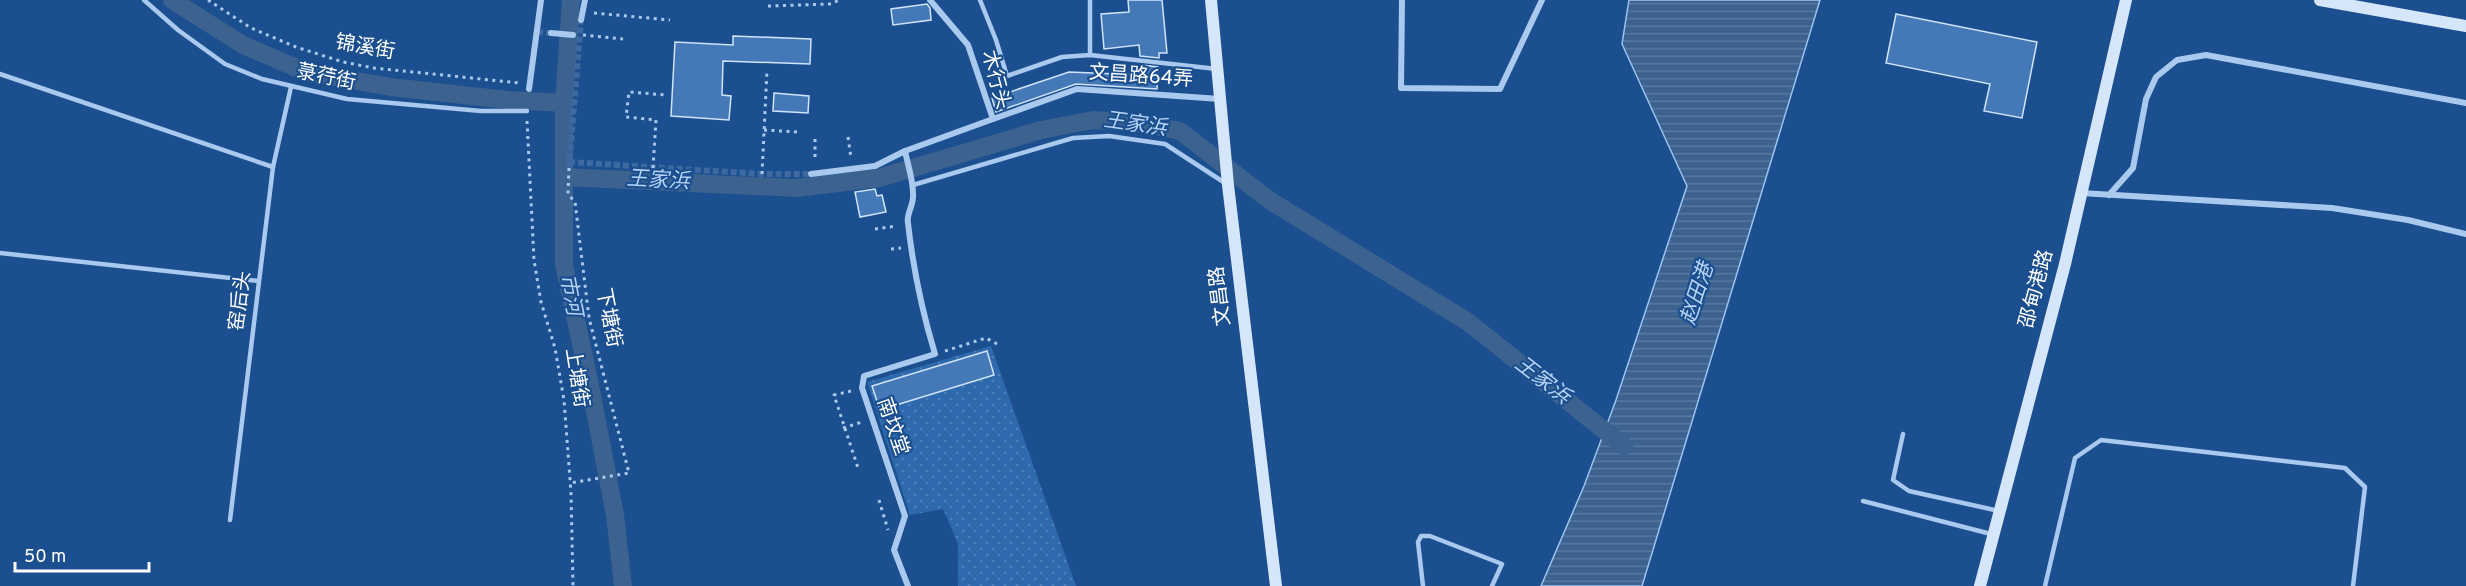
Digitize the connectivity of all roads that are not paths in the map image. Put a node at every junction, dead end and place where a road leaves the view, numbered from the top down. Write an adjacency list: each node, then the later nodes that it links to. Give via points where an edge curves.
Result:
1 (144, 0): 20 (lane, 菉荇街, via 225,64)
2 (541, 0): 19 (street)
3 (585, 0): 12 (street)
4 (930, 0): 24 (street, 木行头, via 968,45)
5 (980, 0): 16 (lane, via 1007,76 1062,57)
6 (1090, 0): 16 (lane)
7 (1211, 0): 17 (street, 文昌路)
8 (1402, 0): 9 (street, via 1401,88 1500,89)
9 (1542, 0)
10 (2126, 0): 30 (street, 邵甸港路)
11 (2320, 0): 13 (street)
12 (581, 20)
13 (2466, 26)
14 (551, 33): 15 (street)
15 (576, 35)
16 (1090, 55): 17 (lane)
17 (1218, 69): 21 (street, 文昌路)
18 (0, 74): 26 (lane)
19 (530, 86)
20 (291, 87): 23 (lane, 菉荇街, via 395,105); 26 (lane, 窑后头)
21 (1220, 99): 24 (street, 文昌路64弄, via 1077,89); 29 (street, 文昌路)
22 (2466, 103): 31 (street, via 2206,55 2177,60 2157,77 2146,99 2133,168)
23 (527, 111)
24 (993, 119): 25 (street, 木行头)
25 (905, 155): 27 (street, 木行头, via 875,165); 28 (street)
26 (273, 167): 34 (lane, 窑后头)
27 (813, 174)
28 (913, 183): 29 (lane, via 1073,138 1109,136 1165,144); 40 (street, 南坟堂, via 907,221 921,307 935,354 864,376 862,388 905,516 894,550)
29 (1228, 185): 41 (street, 文昌路)
30 (2081, 193): 31 (street); 37 (street, 邵甸港路)
31 (2109, 195): 32 (street, via 2332,208)
32 (2466, 234)
33 (0, 253): 34 (lane)
34 (258, 282): 38 (lane, 窑后头)
35 (1903, 434): 37 (lane, via 1893,480 1909,491)
36 (1863, 501): 39 (lane)
37 (1999, 511): 39 (street, 邵甸港路)
38 (231, 520)
39 (1993, 534): 44 (street, 邵甸港路)
40 (908, 586)
41 (1276, 586)
42 (1423, 586): 43 (lane, via 1418,542 1421,536 1502,564)
43 (1492, 586)
44 (1980, 586)
45 (2046, 586): 46 (lane, via 2075,458 2101,440 2345,468 2365,487)
46 (2353, 586)

